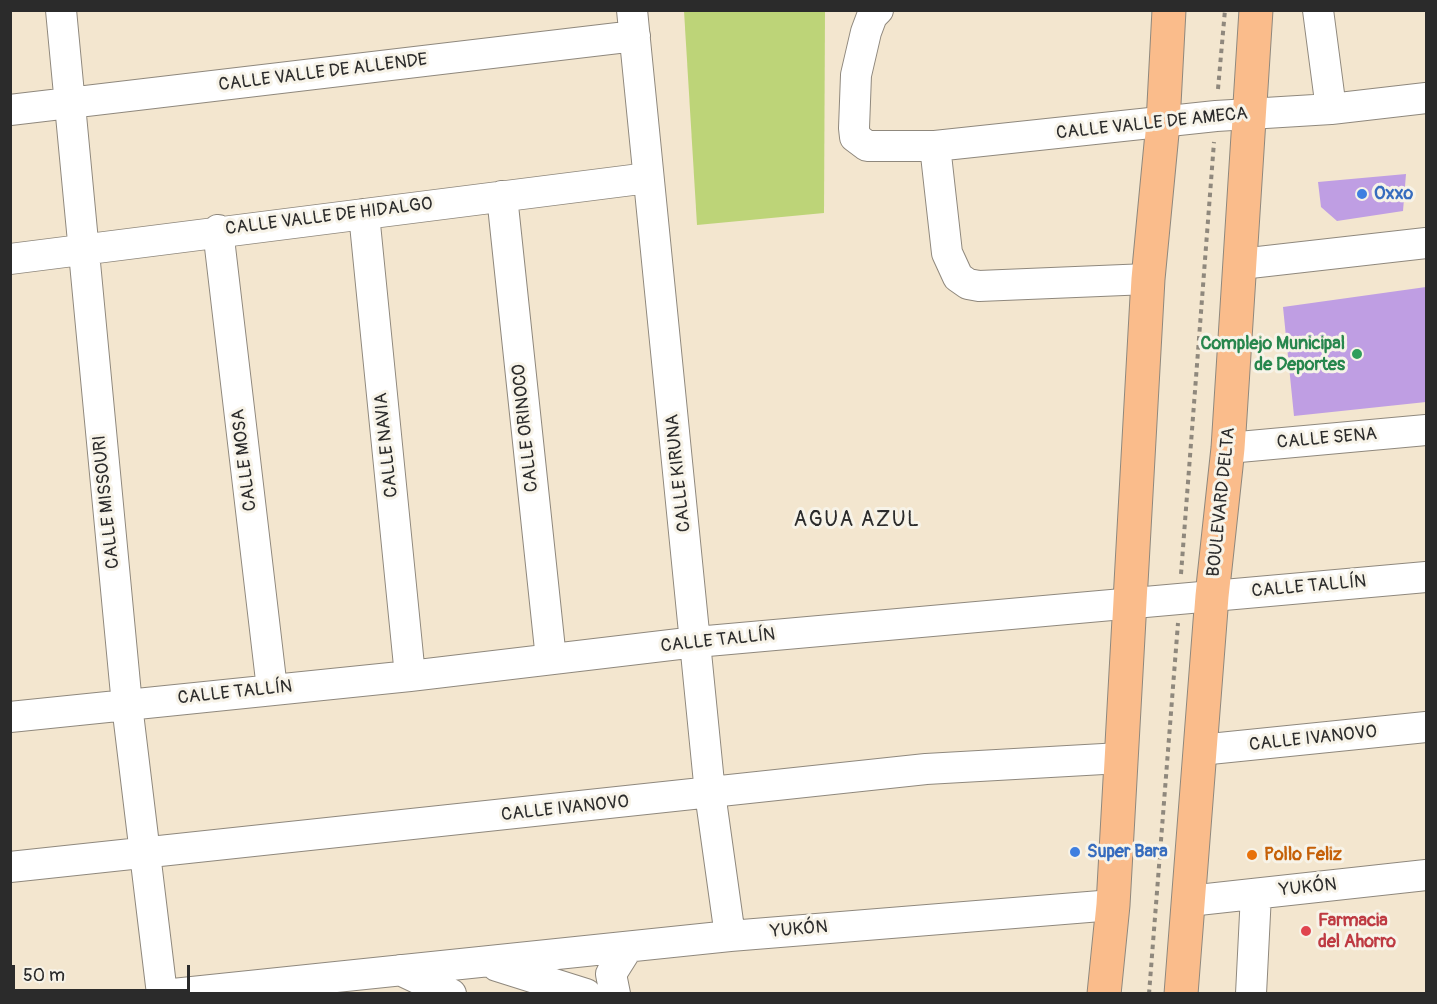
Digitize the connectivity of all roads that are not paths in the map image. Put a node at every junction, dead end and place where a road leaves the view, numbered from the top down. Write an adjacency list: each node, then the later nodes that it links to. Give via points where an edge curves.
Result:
1 (61, 10): 8 (street, CALLE MISSOURI)
2 (878, 10): 13 (street, CALLE VALLE DE AMECA, via 866,32 856,75 855,137 867,146)
3 (1170, 10): 12 (main road)
4 (1256, 10): 11 (main road, BOULEVARD DELTA)
5 (1318, 10): 9 (street)
6 (634, 23): 8 (street, CALLE VALLE DE ALLENDE); 14 (street, CALLE KIRUNA)
7 (1426, 98): 9 (street, CALLE VALLE DE AMECA)
8 (70, 104): 10 (street, CALLE VALLE DE ALLENDE); 19 (street, CALLE MISSOURI)
9 (1331, 109): 11 (street, CALLE VALLE DE AMECA)
10 (10, 110)
11 (1250, 114): 12 (street, CALLE VALLE DE AMECA); 21 (main road, BOULEVARD DELTA)
12 (1163, 123): 13 (street, CALLE VALLE DE AMECA); 22 (main road)
13 (935, 146): 22 (street, via 947,253 952,270 968,284)
14 (648, 178): 15 (street, CALLE VALLE DE HIDALGO); 28 (street, CALLE KIRUNA)
15 (502, 196): 16 (street, CALLE VALLE DE HIDALGO); 29 (street, CALLE ORINOCO)
16 (364, 214): 17 (street, CALLE VALLE DE HIDALGO); 30 (street, CALLE NAVIA)
17 (218, 230): 19 (street, CALLE VALLE DE HIDALGO); 31 (street, CALLE MOSA)
18 (1426, 243): 21 (street)
19 (82, 249): 20 (street, CALLE VALLE DE HIDALGO); 32 (street, CALLE MISSOURI)
20 (10, 259)
21 (1240, 264): 24 (main road, BOULEVARD DELTA)
22 (1148, 279): 27 (main road)
23 (1426, 430): 24 (street, CALLE SENA)
24 (1228, 448): 26 (main road, BOULEVARD DELTA)
25 (1426, 577): 26 (street, CALLE TALLÍN)
26 (1212, 596): 27 (street, CALLE TALLÍN); 35 (main road, BOULEVARD DELTA)
27 (1129, 604): 28 (street, CALLE TALLÍN); 36 (main road)
28 (696, 642): 29 (street, CALLE TALLÍN); 37 (street, CALLE KIRUNA)
29 (551, 659): 30 (street, CALLE TALLÍN)
30 (410, 676): 31 (street, CALLE TALLÍN)
31 (272, 688): 32 (street, CALLE TALLÍN)
32 (127, 705): 33 (street, CALLE TALLÍN); 38 (street, CALLE MISSOURI)
33 (10, 717)
34 (1426, 727): 35 (street, CALLE IVANOVO)
35 (1200, 750): 42 (main road, BOULEVARD DELTA)
36 (1121, 758): 37 (street, CALLE IVANOVO, via 926,769); 43 (main road)
37 (710, 793): 38 (street, CALLE IVANOVO); 44 (street, CALLE KIRUNA)
38 (146, 854): 39 (street, CALLE IVANOVO); 48 (street, CALLE MISSOURI)
39 (10, 867)
40 (1426, 875): 41 (street, YUKÓN)
41 (1256, 894): 42 (street, YUKÓN); 55 (street)
42 (1189, 901): 54 (main road, BOULEVARD DELTA)
43 (1113, 905): 44 (street, YUKÓN); 53 (main road)
44 (730, 936): 45 (street, YUKÓN)
45 (628, 947): 46 (street, YUKÓN); 52 (street, via 611,974)
46 (486, 962): 47 (street, YUKÓN); 51 (street)
47 (392, 978): 49 (street, YUKÓN); 50 (street)
48 (162, 993)
49 (173, 993)
50 (451, 993)
51 (586, 993)
52 (615, 993)
53 (1104, 993)
54 (1180, 993)
55 (1251, 993)

